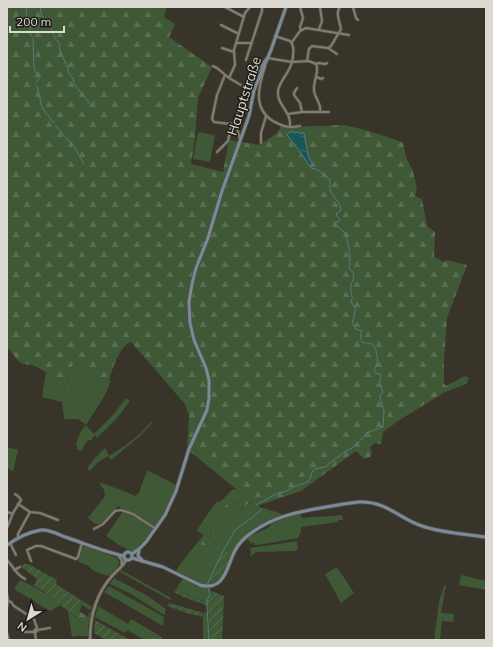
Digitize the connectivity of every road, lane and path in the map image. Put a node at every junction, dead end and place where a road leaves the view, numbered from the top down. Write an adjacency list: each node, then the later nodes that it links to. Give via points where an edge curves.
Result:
1 (225, 7): 9 (street)
2 (250, 7): 9 (street)
3 (262, 7): 20 (street)
4 (286, 7): 17 (main road, Hauptstraße)
5 (300, 7): 13 (street, via 303,18)
6 (320, 7): 12 (street, via 322,21)
7 (340, 7): 14 (street)
8 (353, 7): 10 (street)
9 (244, 17): 15 (street)
10 (358, 20)
11 (221, 25): 15 (street)
12 (319, 29): 13 (street); 14 (street)
13 (301, 30): 18 (street)
14 (339, 33): 16 (street); 22 (street)
15 (239, 34): 19 (street)
16 (349, 34)
17 (275, 36): 18 (street); 25 (main road, Hauptstraße)
18 (292, 42): 28 (street)
19 (236, 43): 20 (street); 23 (street)
20 (251, 43): 26 (street)
21 (222, 48): 23 (street)
22 (328, 48): 24 (street); 27 (street, via 311,46)
23 (234, 52): 33 (street, via 235,65)
24 (337, 54)
25 (267, 58): 28 (street); 36 (street); 42 (street, via 259,92 260,104); 47 (main road, Hauptstraße, via 254,90)
26 (246, 60)
27 (307, 61): 28 (street); 30 (street)
28 (292, 62): 41 (street, via 278,92)
29 (326, 63): 30 (street)
30 (316, 64): 34 (street)
31 (213, 66): 32 (street)
32 (225, 75): 33 (street); 44 (street, via 217,95 212,119 214,122)
33 (229, 78): 36 (street)
34 (316, 78): 35 (street); 39 (street, via 314,89 321,106)
35 (323, 78)
36 (246, 88): 43 (street)
37 (297, 88): 38 (street, via 294,95 300,103)
38 (302, 112): 39 (street); 41 (street)
39 (320, 112): 40 (street)
40 (329, 112)
41 (288, 114): 45 (street)
42 (266, 116): 45 (street, via 281,125); 48 (street)
43 (235, 123): 44 (street); 47 (street)
44 (232, 124): 49 (street, via 228,141)
45 (290, 126): 46 (street)
46 (300, 126)
47 (241, 140): 58 (main road, Hauptstraße, via 194,277 189,302 192,334 209,380 208,404 173,497)
48 (261, 142)
49 (217, 152)
50 (15, 494): 51 (street, via 21,499)
51 (18, 504): 53 (street); 54 (street)
52 (7, 512): 54 (street)
53 (30, 512): 55 (street); 60 (street)
54 (13, 514): 56 (street)
55 (58, 520)
56 (7, 528)
57 (94, 529): 58 (street, via 104,524 115,511 121,510 133,514)
58 (156, 529): 63 (main road, Hauptstraße)
59 (486, 537): 71 (main road, via 433,529 412,522 383,506 359,502 292,513 251,533 235,551 223,578 212,586 200,586 163,567)
60 (18, 538): 61 (main road, via 40,530); 62 (main road)
61 (82, 543): 64 (main road); 70 (street, via 76,559 38,546 27,550)
62 (8, 544): 65 (street)
63 (140, 548): 67 (main road, Hauptstraße); 71 (main road, via 138,556)
64 (116, 554): 66 (main road); 73 (street, via 121,559)
65 (16, 555)
66 (124, 556): 67 (main road, via 129,552); 69 (main road)
67 (132, 556): 69 (main road); 71 (main road)
68 (7, 560): 74 (street)
69 (126, 560): 73 (street)
70 (31, 561)
71 (143, 561)
72 (20, 566): 74 (street)
73 (121, 566): 86 (street, via 104,586 96,602 91,620)
74 (14, 570): 75 (street)
75 (25, 579)
76 (7, 594): 77 (street)
77 (8, 601): 78 (street); 80 (street, via 35,620)
78 (7, 607)
79 (50, 628): 80 (street)
80 (37, 630): 83 (street, via 34,630)
81 (22, 632): 83 (street)
82 (7, 633): 84 (street)
83 (35, 633): 85 (street)
84 (9, 640)
85 (36, 640)
86 (90, 640)

